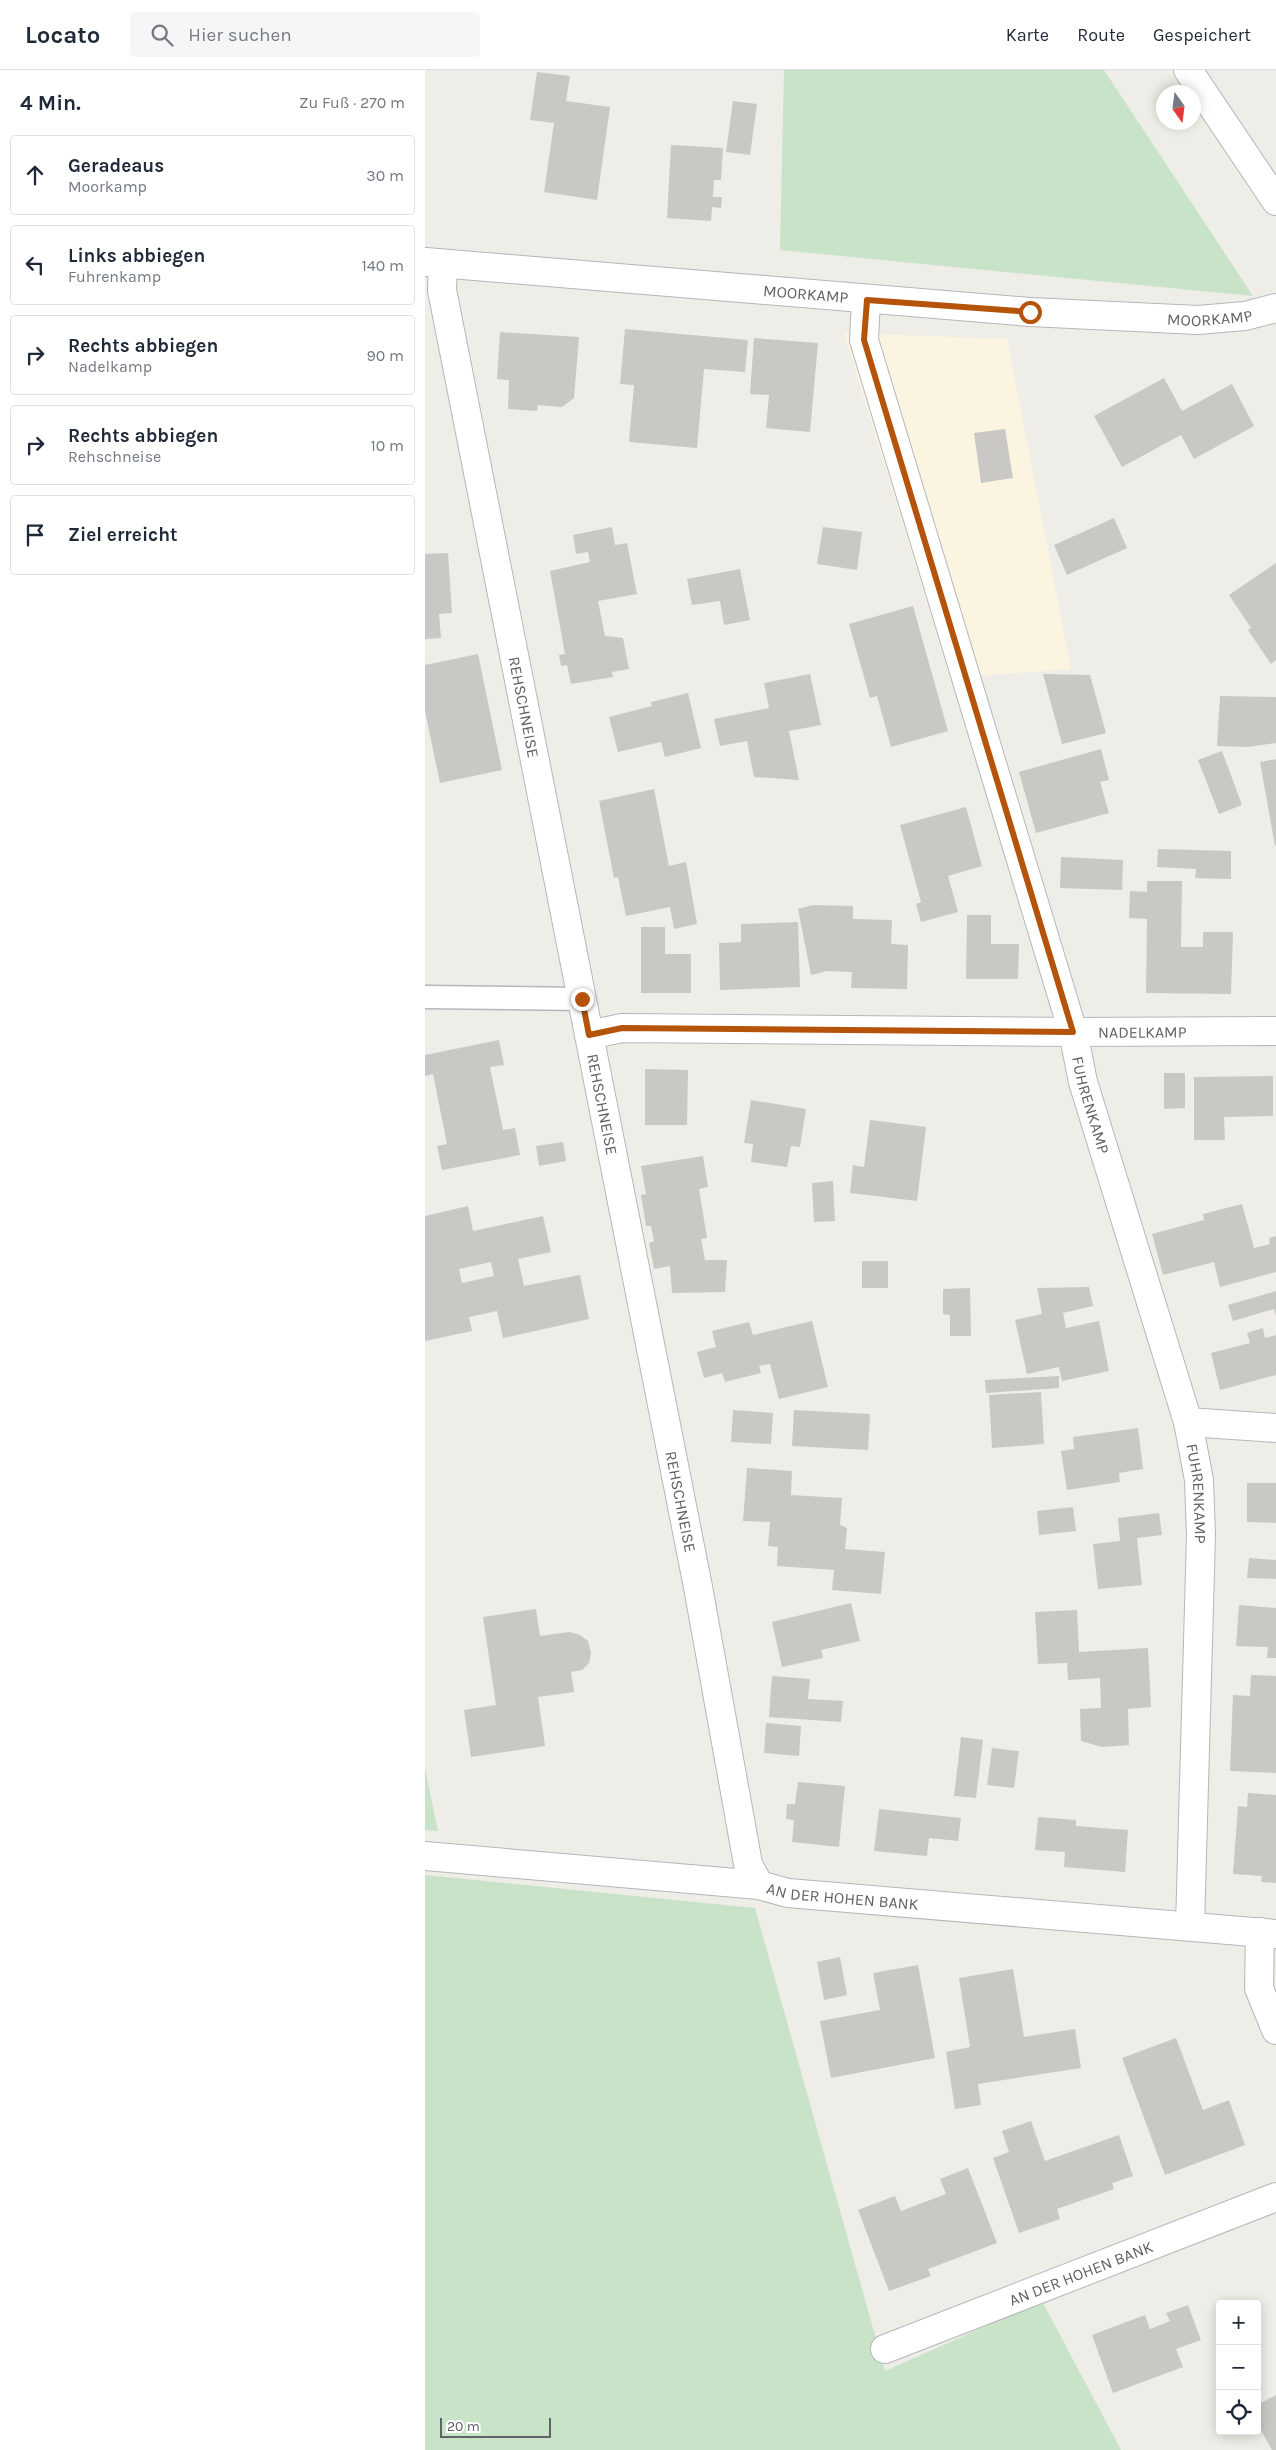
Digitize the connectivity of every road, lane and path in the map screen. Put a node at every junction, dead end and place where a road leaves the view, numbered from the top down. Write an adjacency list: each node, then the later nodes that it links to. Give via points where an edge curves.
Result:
1 (1188, 70): 2 (street)
2 (1276, 201)
3 (434, 263): 4 (street, MOORKAMP); 7 (street, REHSCHNEISE, via 442,290)
4 (867, 300): 5 (street, MOORKAMP, via 1198,320 1245,316); 9 (street, FUHRENKAMP, via 864,340)
5 (1276, 308)
6 (425, 997): 7 (lane)
7 (582, 999): 10 (street, REHSCHNEISE)
8 (1276, 1031): 9 (street, NADELKAMP)
9 (1073, 1032): 10 (street, NADELKAMP, via 622,1028); 11 (street, FUHRENKAMP, via 1083,1082)
10 (589, 1035): 14 (street, REHSCHNEISE, via 698,1588 748,1864)
11 (1188, 1422): 12 (street); 15 (street, FUHRENKAMP, via 1199,1480 1201,1535)
12 (1276, 1428)
13 (425, 1856): 14 (street, AN DER HOHEN BANK)
14 (759, 1885): 15 (street, AN DER HOHEN BANK, via 787,1894)
15 (1191, 1926): 16 (street, AN DER HOHEN BANK)
16 (1268, 1933): 17 (street, AN DER HOHEN BANK, via 1259,1988)
17 (1276, 2030)
18 (1276, 2196): 19 (street, AN DER HOHEN BANK)
19 (885, 2349)

